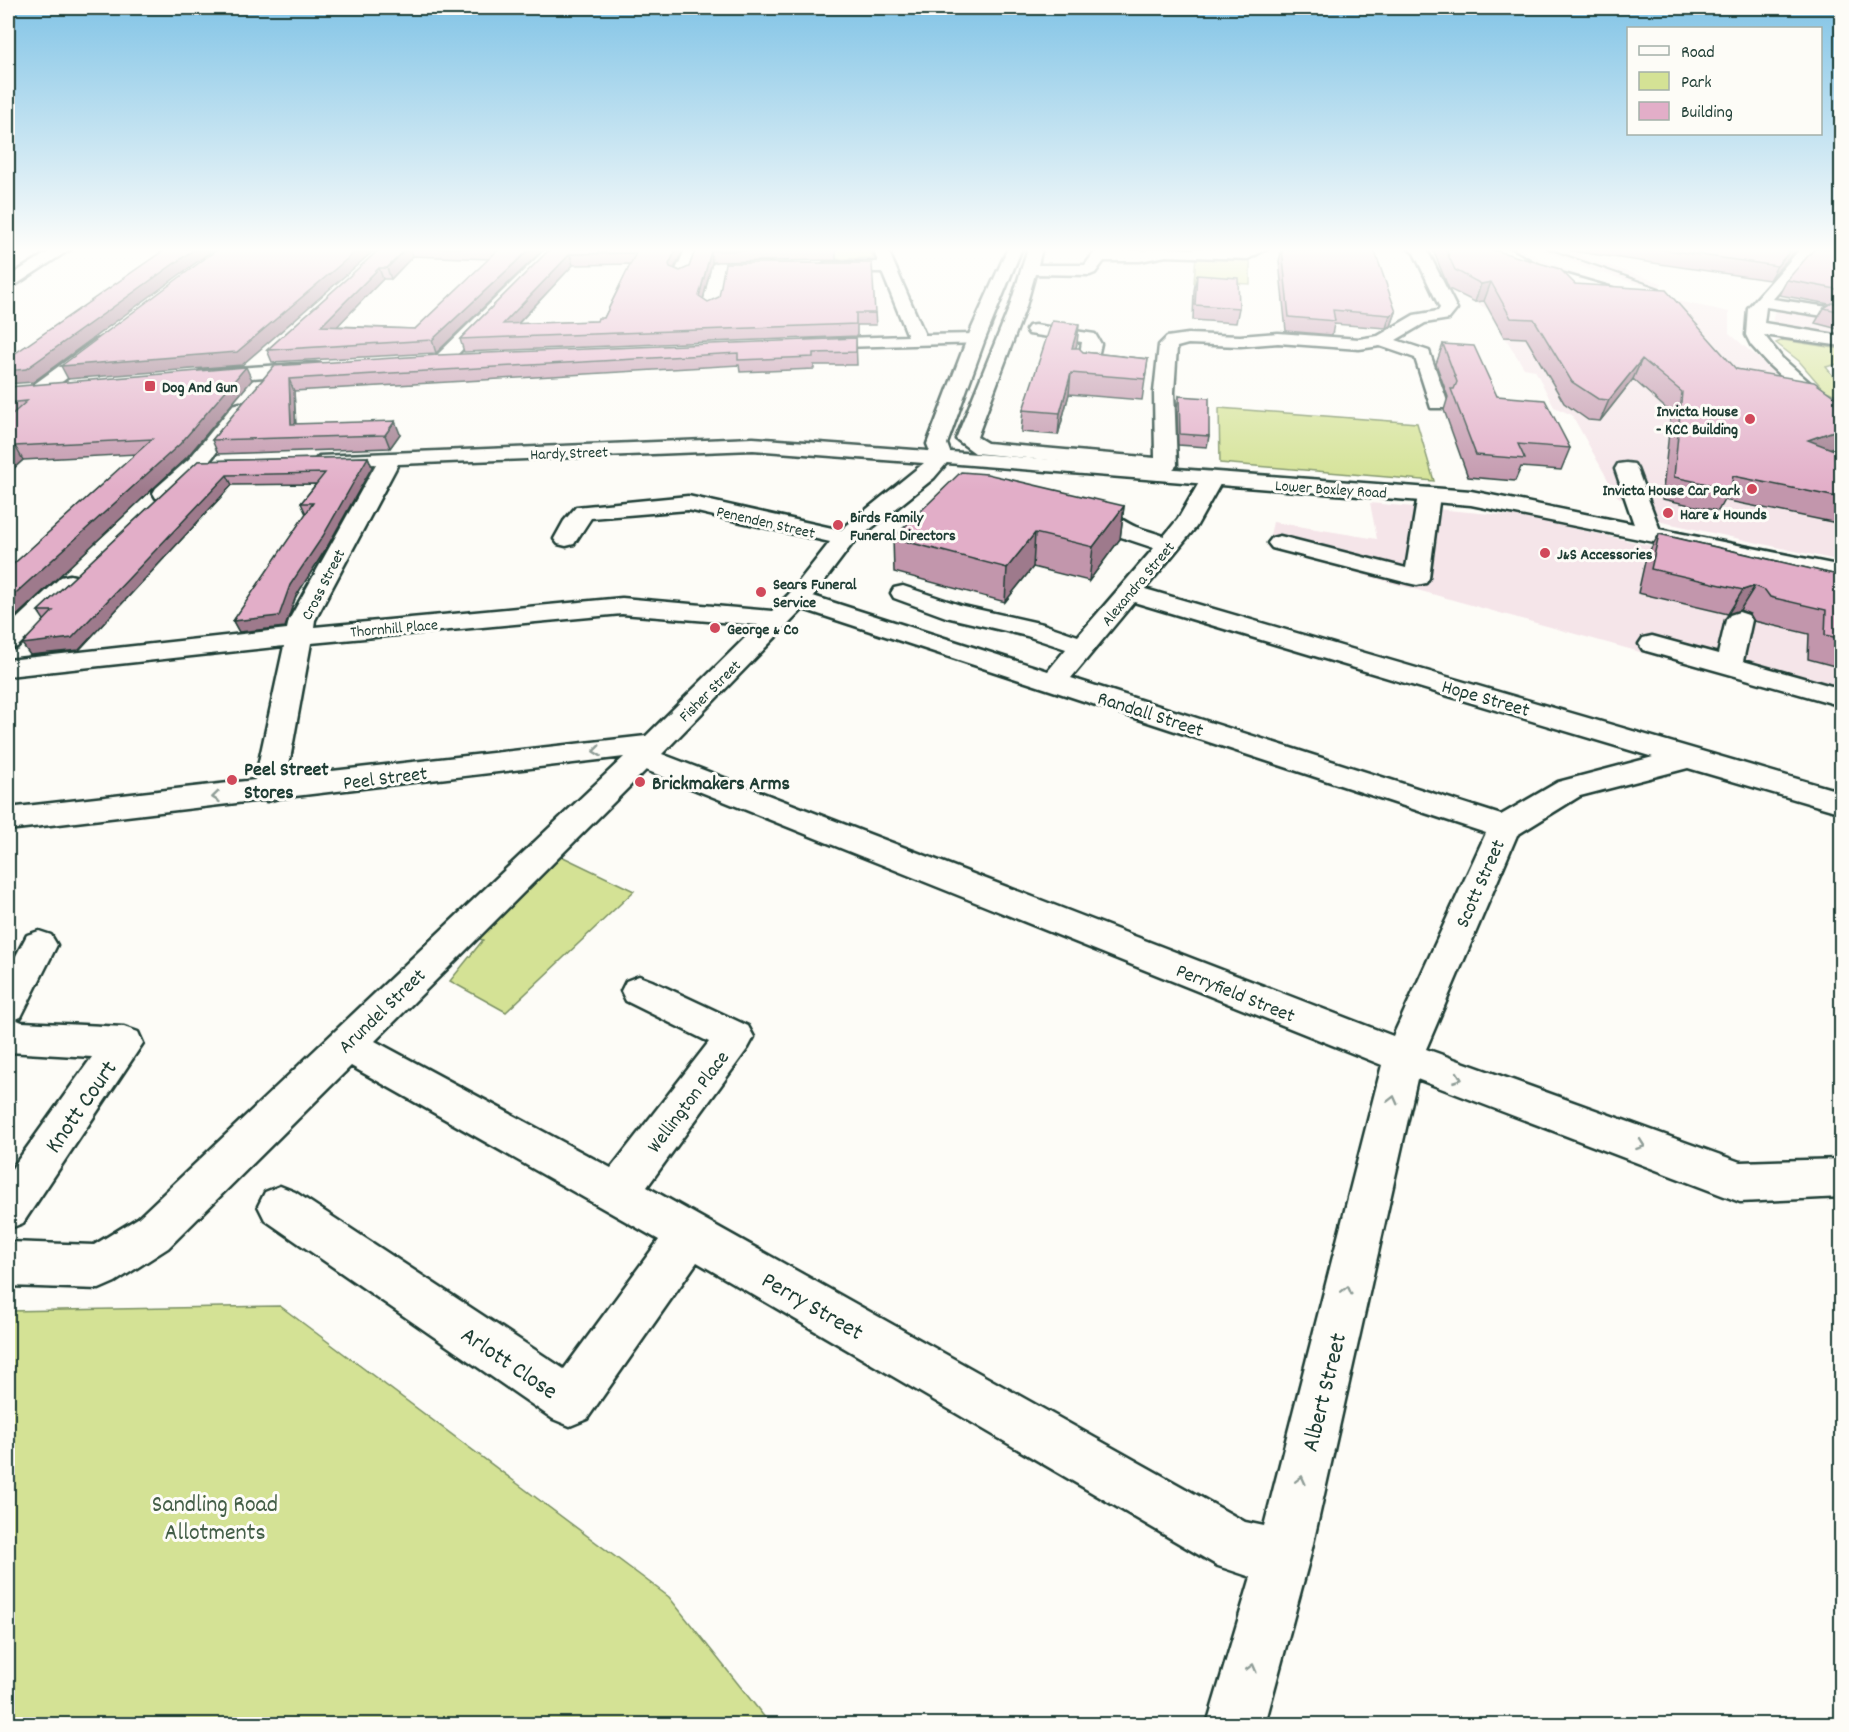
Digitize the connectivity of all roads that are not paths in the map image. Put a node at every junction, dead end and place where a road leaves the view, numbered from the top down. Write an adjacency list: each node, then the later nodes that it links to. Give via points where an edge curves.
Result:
1 (473, 329): 16 (street)
2 (913, 329): 11 (street)
3 (980, 329): 10 (street)
4 (1009, 329): 20 (street, via 966,434 972,445 982,449 1166,465)
5 (1403, 329): 12 (street)
6 (1754, 329): 26 (street, via 1757,341)
7 (1765, 329): 13 (street)
8 (1035, 330): 20 (street, via 1089,338 1092,344 1087,366)
9 (117, 332): 23 (street)
10 (976, 339): 11 (street); 30 (street, via 937,444)
11 (918, 340): 14 (street)
12 (1383, 340): 20 (street, via 1359,344 1278,338 1173,340 1167,345); 25 (street, via 1423,355)
13 (1842, 341)
14 (796, 351)
15 (466, 359): 16 (street)
16 (442, 360): 17 (street)
17 (419, 361)
18 (269, 363): 19 (street); 21 (street, via 248,372); 33 (street)
19 (327, 367)
20 (1165, 374)
21 (191, 377)
22 (75, 386): 23 (street)
23 (40, 389): 24 (street)
24 (18, 391)
25 (1438, 404)
26 (1822, 404): 27 (street); 28 (street)
27 (1842, 407)
28 (1842, 422)
29 (390, 458): 30 (street, Hardy Street, via 753,444); 31 (street, Hardy Street); 50 (street, Cross Street, via 302,620)
30 (941, 458): 35 (street, Lower Boxley Road); 40 (street, Fisher Street)
31 (310, 460)
32 (219, 462): 33 (street)
33 (196, 463): 37 (street)
34 (1626, 469): 39 (street)
35 (1212, 479): 36 (street, Lower Boxley Road); 43 (street, Alexandra Street, via 1188,522)
36 (1429, 495): 39 (street, Lower Boxley Road, via 1471,498); 42 (street, via 1417,578)
37 (152, 504)
38 (1066, 506): 43 (street, via 1096,512 1126,531)
39 (1649, 533): 45 (street, Lower Boxley Road)
40 (844, 538): 41 (street, Penenden Street, via 688,503 584,512 575,520); 48 (street, Fisher Street)
41 (566, 539)
42 (1280, 543)
43 (1169, 545): 46 (street, Alexandra Street)
44 (83, 570): 51 (street)
45 (1842, 573)
46 (1129, 592): 53 (street, Alexandra Street); 59 (street, Hope Street)
47 (903, 593): 53 (street, via 955,612)
48 (789, 609): 50 (street, Thornhill Place, via 622,606); 56 (street, Randall Street); 58 (street, Fisher Street)
49 (1739, 620): 54 (street)
50 (298, 636): 55 (street, Thornhill Place); 60 (street, Cross Street, via 275,767)
51 (10, 637)
52 (1652, 644): 54 (street)
53 (1083, 646): 56 (street, Alexandra Street)
54 (1729, 666): 57 (street)
55 (8, 668)
56 (1054, 681): 63 (street, Randall Street)
57 (1842, 698)
58 (648, 750): 60 (street, Peel Street, one-way to 60); 68 (street, Arundel Street); 69 (street, Perryfield Street)
59 (1691, 757): 61 (street, Hope Street); 63 (street, Scott Street, via 1569,789)
60 (267, 791): 62 (street, Peel Street, one-way to 62)
61 (1842, 803)
62 (8, 819)
63 (1504, 828): 69 (street, Scott Street)
64 (39, 945): 66 (street)
65 (639, 991): 71 (street, Wellington Place, via 735,1038)
66 (8, 1006)
67 (8, 1032): 73 (street, Knott Court, via 9,1037 124,1043)
68 (345, 1044): 71 (street, Perry Street); 75 (street, Arundel Street, via 153,1233 99,1267)
69 (1403, 1057): 70 (street, Perryfield Street, one-way to 70, via 1740,1182); 76 (street, Albert Street, one-way to 69)
70 (1842, 1178)
71 (617, 1193): 74 (street, Perry Street)
72 (280, 1206): 74 (street, Arlott Close, via 570,1402)
73 (8, 1209)
74 (690, 1235): 76 (street, Perry Street, via 1237,1547)
75 (8, 1264)
76 (1282, 1557): 77 (street, Albert Street, one-way to 76)
77 (1236, 1725)

